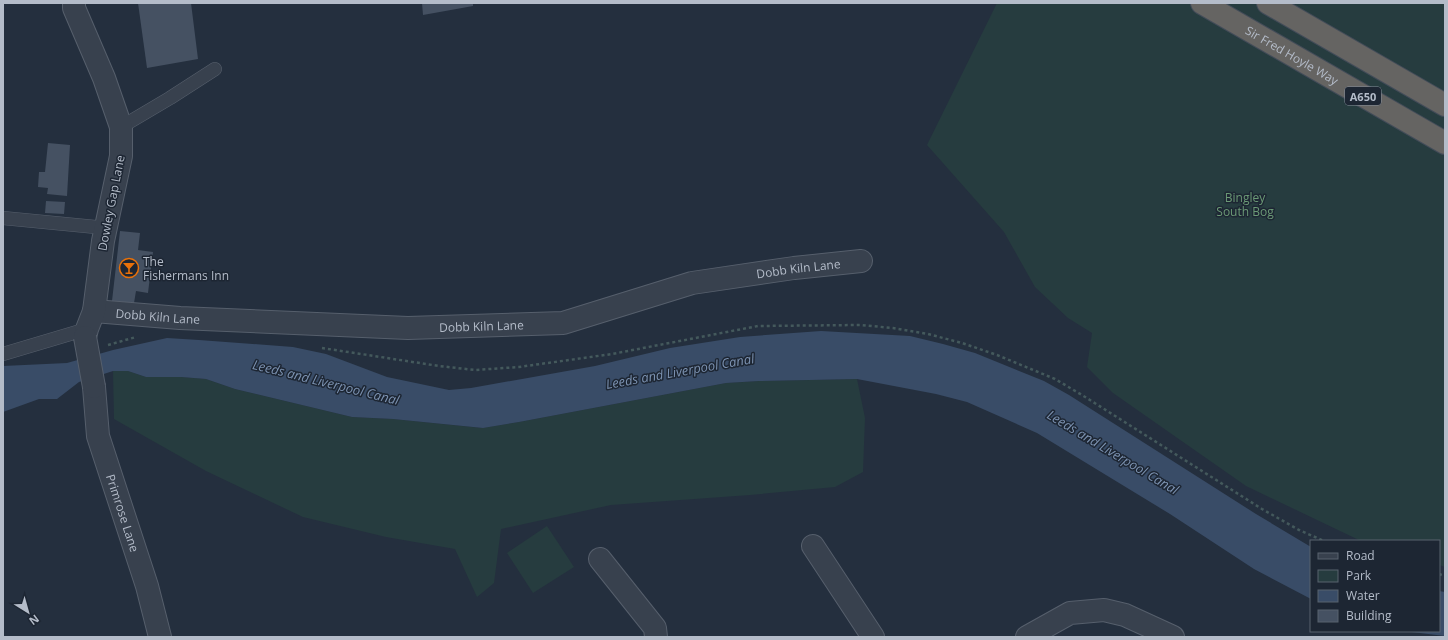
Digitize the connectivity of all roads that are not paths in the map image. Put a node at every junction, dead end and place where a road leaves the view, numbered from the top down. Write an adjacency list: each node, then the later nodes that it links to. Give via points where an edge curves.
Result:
1 (74, 3): 6 (street, Dowley Gap Lane, via 104,78)
2 (1202, 3): 7 (highway, Sir Fred Hoyle Way / A650)
3 (1268, 3): 5 (highway, A650)
4 (216, 69): 6 (lane)
5 (1445, 105)
6 (120, 127): 9 (street, Dowley Gap Lane, via 121,156)
7 (1445, 143)
8 (3, 218): 9 (lane)
9 (106, 228): 11 (street, Dowley Gap Lane)
10 (861, 261): 11 (street, Dobb Kiln Lane, via 692,283 562,323 408,328 180,318)
11 (89, 326): 12 (lane); 13 (street, Dowley Gap Lane, bridge)
12 (3, 354)
13 (94, 387): 17 (street, Primrose Lane, via 98,436 147,586)
14 (814, 546): 19 (street)
15 (600, 559): 18 (street, via 655,628)
16 (1170, 636): 20 (street, via 1125,615 1104,610 1070,613)
17 (160, 637)
18 (656, 637)
19 (873, 637)
20 (1027, 637)

